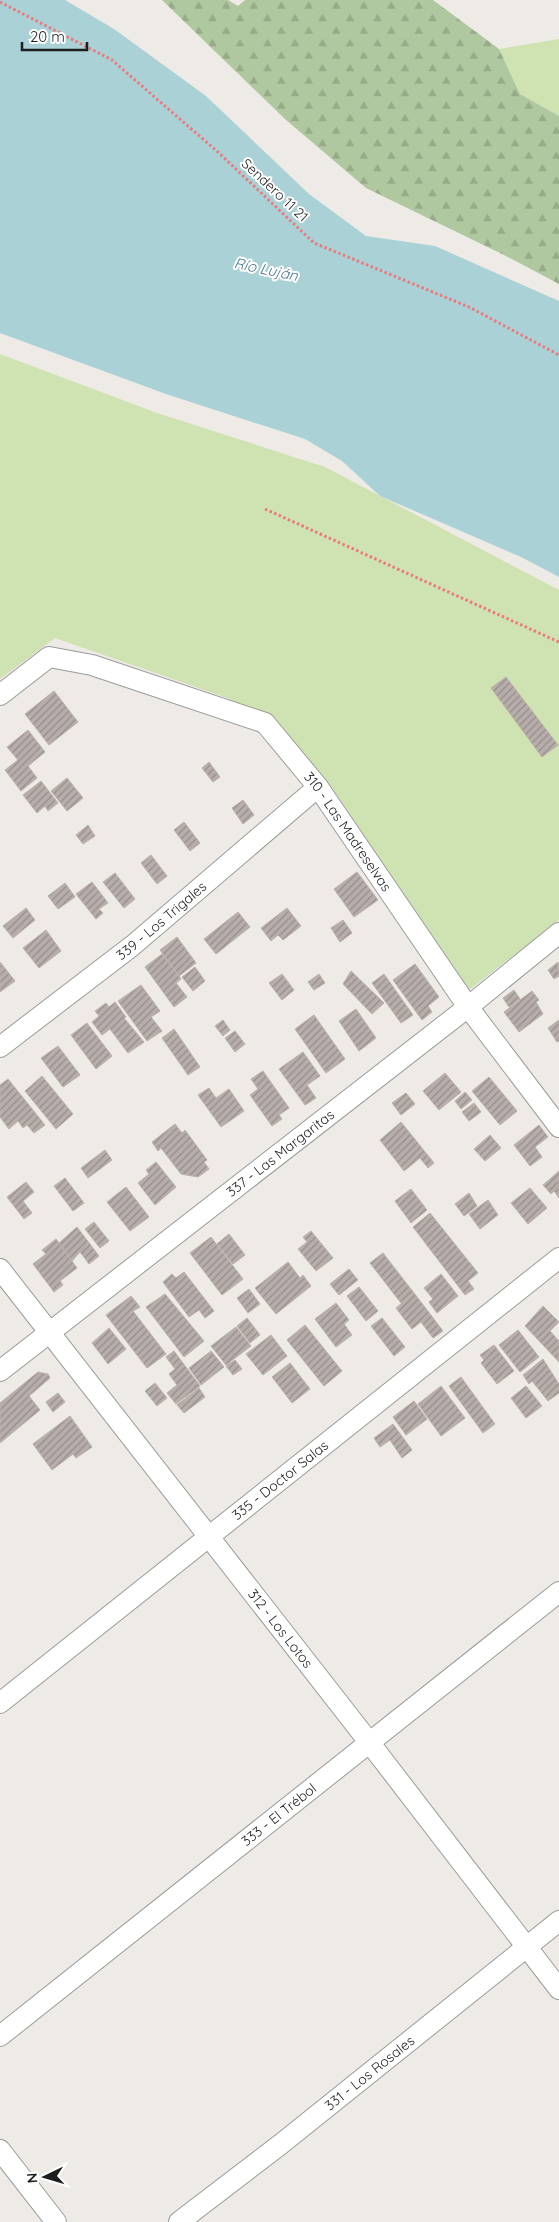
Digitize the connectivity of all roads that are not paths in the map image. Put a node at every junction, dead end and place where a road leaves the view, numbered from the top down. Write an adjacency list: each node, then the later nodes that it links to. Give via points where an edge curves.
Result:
1 (0, 695): 2 (street, 310 - Las Madreselvas, via 49,657 92,665 265,723)
2 (318, 788): 4 (street, 310 - Las Madreselvas); 5 (street, 339 - Los Trigales, via 132,946)
3 (559, 933): 4 (street, 337 - Las Margaritas)
4 (468, 1007): 6 (street, 310 - Las Madreselvas); 9 (street, 337 - Las Margaritas)
5 (0, 1047)
6 (559, 1127)
7 (559, 1258): 11 (street, 335 - Doctor Salas)
8 (0, 1269): 9 (street, 312 - Los Lotos)
9 (48, 1333): 10 (street, 337 - Las Margaritas); 11 (street, 312 - Los Lotos)
10 (0, 1371)
11 (208, 1538): 13 (street, 335 - Doctor Salas); 14 (street, 312 - Los Lotos)
12 (559, 1592): 14 (street, 333 - El Trébol)
13 (0, 1703)
14 (369, 1742): 16 (street, 312 - Los Lotos); 18 (street, 333 - El Trébol)
15 (559, 1921): 16 (street, 331 - Los Rosales)
16 (526, 1946): 17 (street, 312 - Los Lotos); 21 (street, 331 - Los Rosales)
17 (559, 1989)
18 (0, 2036)
19 (0, 2150): 20 (street)
20 (56, 2222)
21 (179, 2222)

